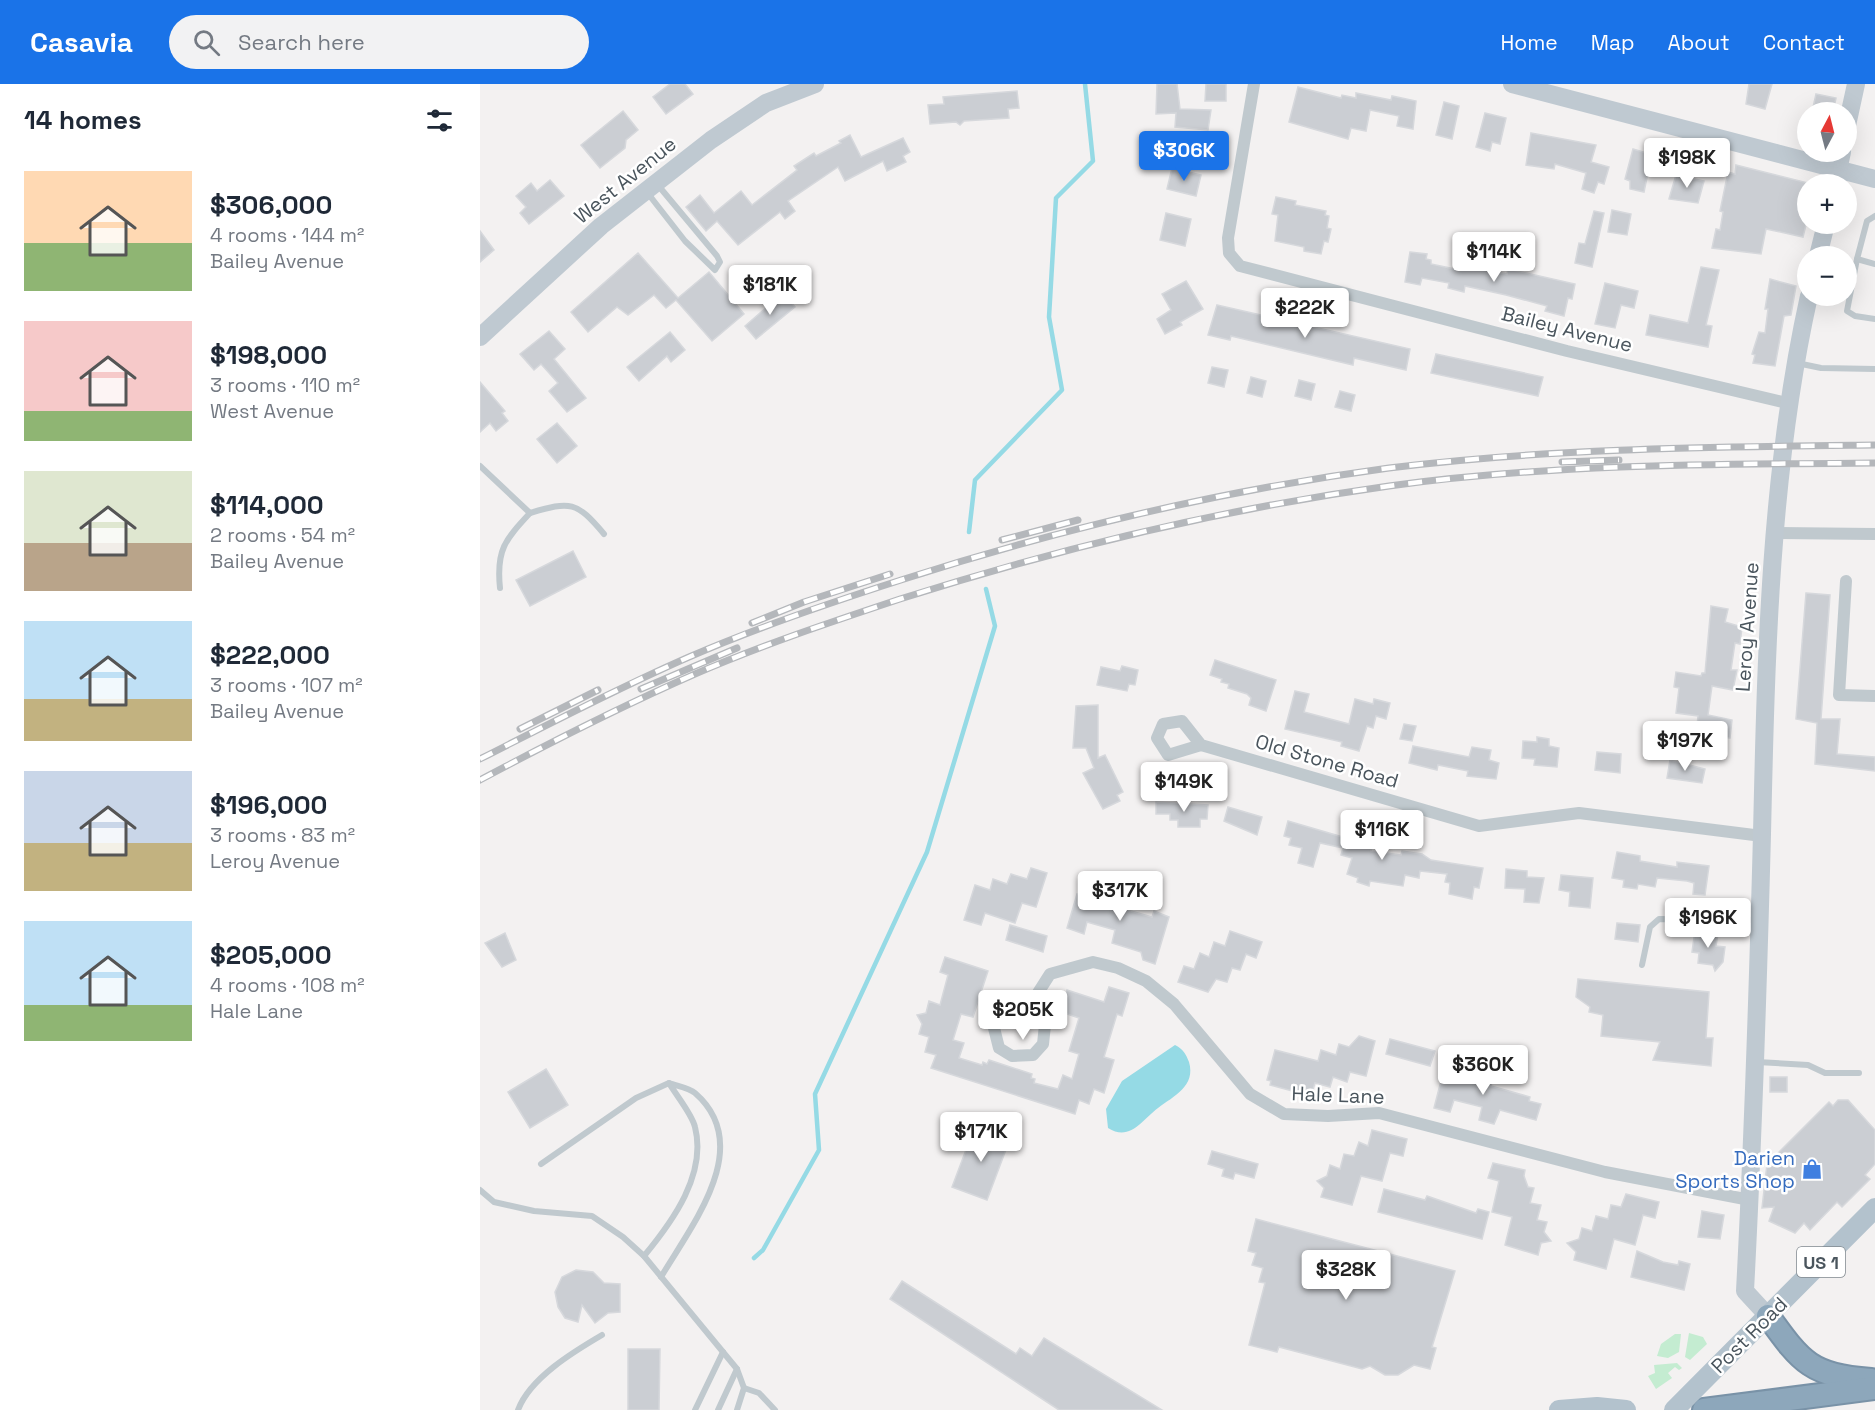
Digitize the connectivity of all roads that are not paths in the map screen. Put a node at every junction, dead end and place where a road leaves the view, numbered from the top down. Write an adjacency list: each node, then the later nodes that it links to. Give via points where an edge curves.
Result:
1 (815, 84): 8 (street, West Avenue, via 766,103)
2 (1254, 84): 18 (street, Bailey Avenue, via 1228,238 1229,253 1240,266 1567,351)
3 (1512, 84): 6 (street)
4 (1856, 84): 5 (street)
5 (1852, 102)
6 (1838, 168): 7 (street)
7 (1875, 179)
8 (651, 187): 8 (lane, via 685,241 715,270 720,262 717,256); 15 (street, West Avenue, via 601,226)
9 (1875, 216): 10 (lane, via 1867,221)
10 (1857, 259): 11 (lane)
11 (1875, 264)
12 (1807, 306): 16 (street, Leroy Avenue)
13 (1848, 306): 14 (lane, via 1847,311 1855,316)
14 (1875, 319)
15 (480, 337)
16 (1797, 363): 17 (lane, via 1821,368); 18 (street, Leroy Avenue)
17 (1875, 369)
18 (1787, 403): 21 (street, Leroy Avenue)
19 (480, 466): 20 (lane)
20 (530, 513): 22 (lane, via 561,504 586,512); 25 (lane, via 511,533 498,562)
21 (1776, 533): 23 (street); 28 (street, Leroy Avenue, via 1764,692)
22 (604, 534)
23 (1875, 534)
24 (1846, 581): 26 (street, via 1839,694)
25 (500, 588)
26 (1875, 696)
27 (1201, 745): 28 (street, Old Stone Road, via 1479,826 1579,813)
28 (1762, 836): 29 (street, Leroy Avenue)
29 (1759, 920): 30 (lane, via 1659,919 1650,927); 32 (street, Leroy Avenue)
30 (1642, 965)
31 (1029, 1007): 31 (street, via 1045,1025 1043,1044 1033,1055 1012,1056 999,1048 994,1028 1005,1007); 37 (street, Hale Lane, via 1050,974 1093,962 1118,968 1146,981 1174,1004 1250,1094 1284,1114 1378,1113 1605,1172)
32 (1756, 1062): 33 (lane, via 1808,1065 1825,1073); 37 (street, Leroy Avenue)
33 (1858, 1073)
34 (669, 1083): 35 (lane, via 636,1098); 39 (lane, via 694,1124 698,1144 695,1171 684,1199); 40 (lane, via 694,1092 715,1117 719,1144 717,1176 706,1204)
35 (541, 1164)
36 (480, 1190): 39 (lane, via 494,1202 534,1211 592,1216)
37 (1750, 1200): 41 (street, Leroy Avenue, via 1745,1291)
38 (1875, 1208): 41 (main road, Post Road / US 1)
39 (644, 1256): 40 (lane)
40 (661, 1277): 43 (lane)
41 (1768, 1316): 45 (highway, via 1805,1363 1835,1375); 55 (main road, Post Road / US 1)
42 (602, 1335): 48 (lane, via 538,1381)
43 (723, 1352): 44 (lane); 49 (lane)
44 (737, 1369): 46 (lane); 50 (lane)
45 (1875, 1380)
46 (744, 1388): 51 (lane); 52 (lane, via 759,1393)
47 (1875, 1388): 56 (highway)
48 (518, 1410)
49 (695, 1410)
50 (718, 1410)
51 (737, 1410)
52 (775, 1410)
53 (1559, 1410): 54 (main road)
54 (1626, 1410)
55 (1674, 1410)
56 (1704, 1410)

